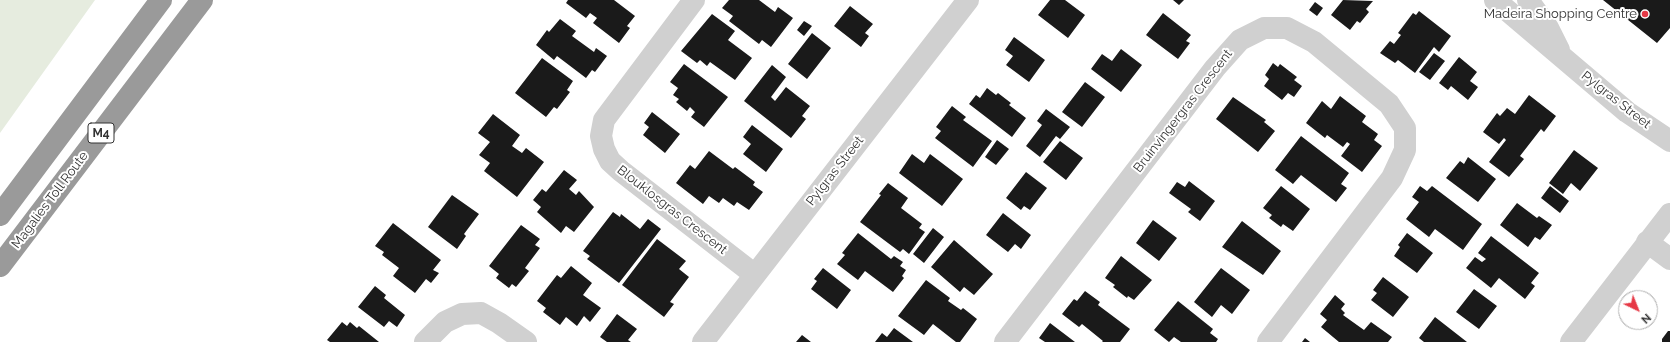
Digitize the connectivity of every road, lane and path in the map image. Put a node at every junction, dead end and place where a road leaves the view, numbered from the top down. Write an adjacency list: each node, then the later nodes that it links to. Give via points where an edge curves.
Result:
1 (161, 0): 10 (highway, M4)
2 (202, 0): 13 (highway, Magalies Toll Route / M4)
3 (694, 0): 14 (street, Blouklosgras Crescent, via 604,120 601,136 610,161 621,171)
4 (968, 0): 14 (street, Pylgras Street)
5 (1495, 0): 7 (street, Pylgras Street)
6 (1528, 0): 7 (street, Pylgras Street, via 1548,28)
7 (1563, 58): 8 (street, Pylgras Street, via 1626,112)
8 (1670, 141)
9 (1670, 214): 11 (street)
10 (0, 215)
11 (1647, 242): 12 (street); 20 (street)
12 (1670, 259)
13 (0, 266)
14 (755, 275): 17 (street, Pylgras Street)
15 (425, 342): 16 (street, via 445,322 462,314 481,313)
16 (526, 342)
17 (703, 342)
18 (1005, 342): 19 (street, Bruinvingergras Crescent, via 1215,68 1240,40 1264,28 1287,28 1314,42 1389,104 1405,128 1405,150 1392,178)
19 (1268, 342)
20 (1571, 342)

